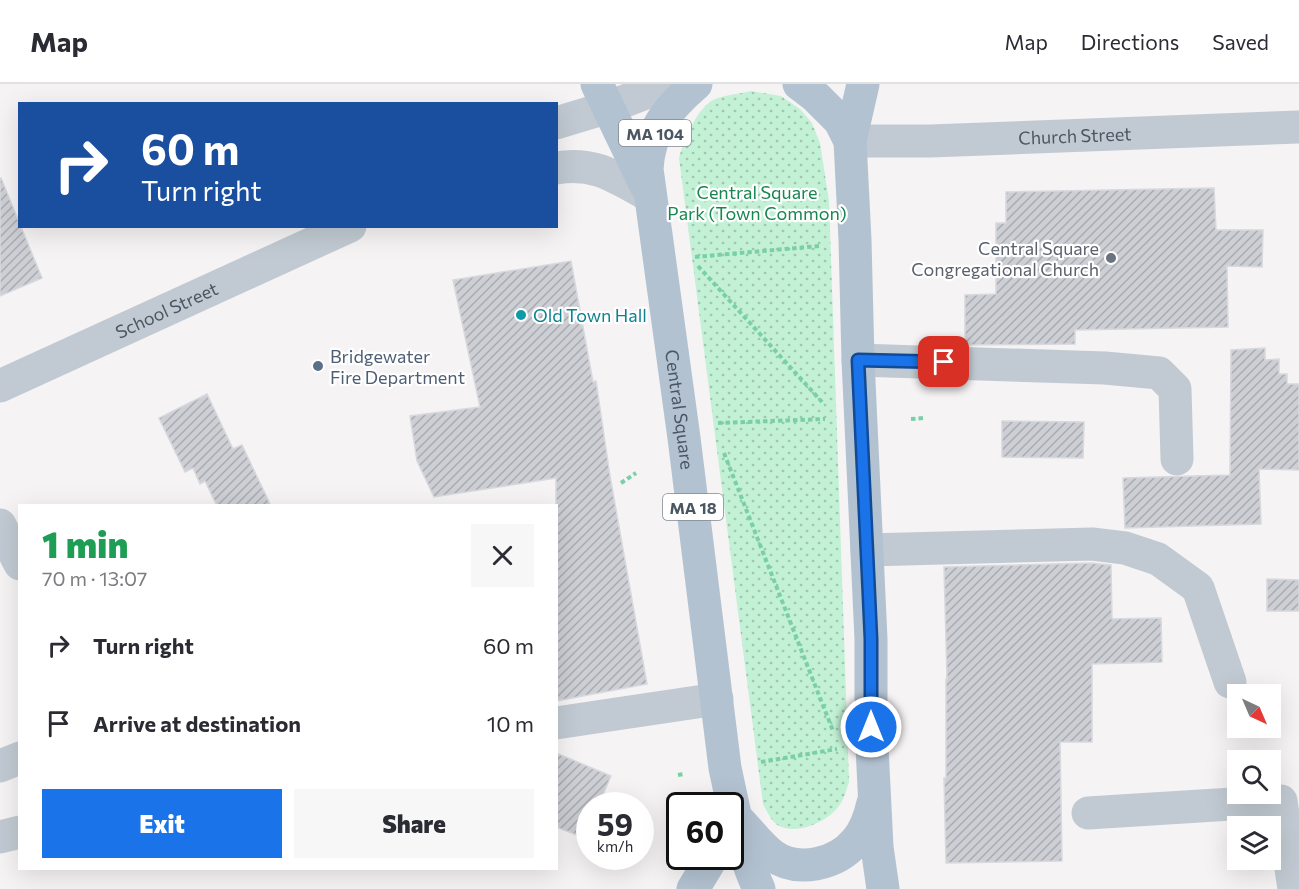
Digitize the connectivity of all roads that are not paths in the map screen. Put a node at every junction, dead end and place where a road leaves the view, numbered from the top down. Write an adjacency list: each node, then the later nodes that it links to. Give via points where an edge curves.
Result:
1 (669, 84): 5 (street)
2 (696, 84): 10 (main road, Central Square / MA 104, via 677,100 654,134 648,152)
3 (799, 84): 8 (main road, via 840,121)
4 (863, 84): 8 (main road)
5 (603, 96): 6 (street); 10 (main road, MA 18)
6 (558, 122)
7 (1299, 127): 8 (street, Church Street)
8 (850, 141): 12 (main road)
9 (558, 168): 10 (street, via 604,171)
10 (650, 196): 19 (main road, Central Square / MA 18)
11 (348, 230): 13 (street, School Street)
12 (858, 360): 14 (street, via 1159,372 1175,389); 16 (main road)
13 (0, 386)
14 (1177, 459)
15 (0, 525): 17 (street)
16 (867, 550): 18 (street, via 1092,544 1125,548 1158,559 1198,588); 24 (main road)
17 (18, 560)
18 (1230, 682)
19 (717, 699): 20 (street); 23 (main road, Central Square / MA 18)
20 (558, 723)
21 (18, 759): 22 (street)
22 (0, 766)
23 (729, 792)
24 (876, 794): 26 (main road, via 857,841 844,853 813,865 800,865 772,855); 33 (main road)
25 (1088, 813): 34 (street, via 1281,801)
26 (744, 831)
27 (18, 832): 28 (street)
28 (0, 837)
29 (744, 853): 32 (main road, Central Square / MA 18)
30 (705, 870): 31 (main road)
31 (693, 889)
32 (759, 889)
33 (883, 889)
34 (1294, 889)

